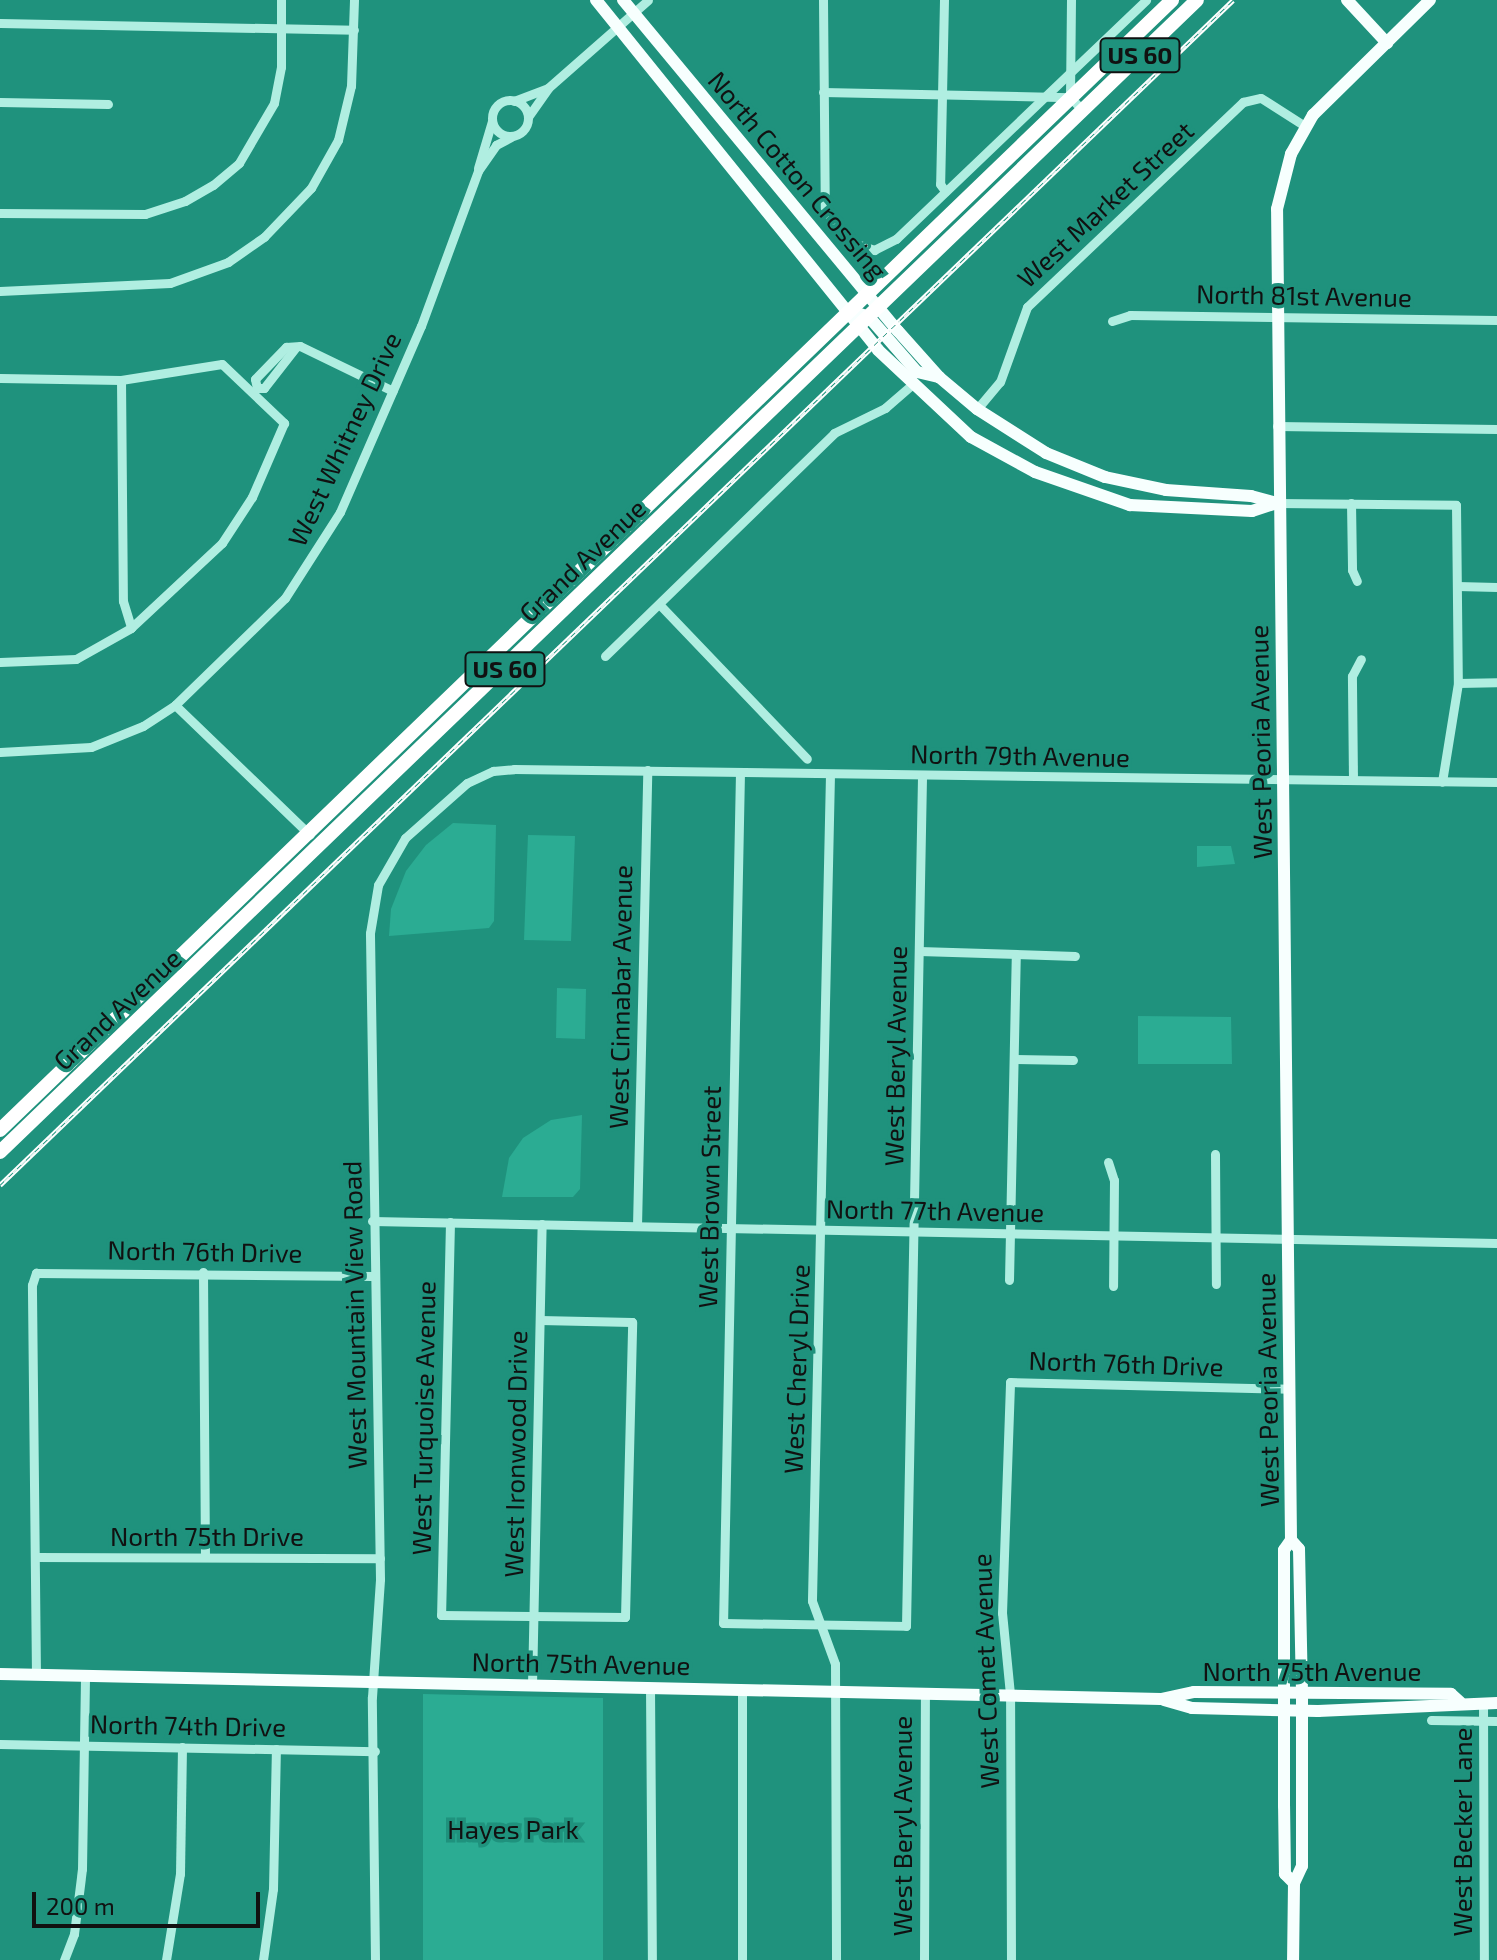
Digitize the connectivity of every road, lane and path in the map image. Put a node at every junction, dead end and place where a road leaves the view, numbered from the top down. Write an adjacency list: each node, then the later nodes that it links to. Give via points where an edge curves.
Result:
1 (281, 0): 17 (street)
2 (354, 0): 18 (street)
3 (596, 0): 16 (main road, North Cotton Crossing)
4 (623, 0): 14 (main road, North Cotton Crossing)
5 (648, 0): 14 (street, West Whitney Drive)
6 (823, 0): 22 (street)
7 (944, 0): 23 (street)
8 (1071, 0): 20 (street)
9 (1146, 0): 20 (street)
10 (1172, 0): 25 (highway, Grand Avenue / US 60)
11 (1197, 0): 29 (highway, Grand Avenue / US 60)
12 (1347, 0): 19 (main road)
13 (1430, 0): 19 (main road, West Peoria Avenue)
14 (634, 13): 16 (street, West Whitney Drive); 38 (main road, North Cotton Crossing)
15 (0, 23): 17 (street)
16 (617, 27): 21 (street, West Whitney Drive); 39 (main road, North Cotton Crossing)
17 (281, 29): 18 (street); 36 (street, via 277,94 251,147 213,185 158,211 122,216)
18 (354, 30): 37 (street, via 346,113 331,156 301,200 245,251 180,280 130,288)
19 (1387, 43): 32 (main road, West Peoria Avenue)
20 (1070, 75): 24 (street); 25 (street)
21 (548, 88): 26 (street, West Whitney Drive); 30 (street, West Whitney Drive)
22 (823, 92): 23 (street); 35 (street, via 825,210 854,245 879,249)
23 (943, 94): 24 (street); 35 (street, via 940,184)
24 (1045, 96): 25 (street); 35 (street)
25 (1070, 97): 29 (street); 38 (highway, Grand Avenue / US 60)
26 (514, 101): 30 (street); 31 (street, West Whitney Drive, via 498,105)
27 (0, 102): 28 (street)
28 (108, 104)
29 (1082, 110): 40 (highway, Grand Avenue / US 60)
30 (528, 117): 33 (street, West Whitney Drive, via 525,130)
31 (493, 121): 33 (street, via 497,130); 34 (street, West Whitney Drive)
32 (1305, 126): 41 (main road, West Peoria Avenue, via 1279,199); 49 (street, West Market Street, via 1261,98 1243,102 1027,307 1000,382)
33 (511, 137): 34 (street, West Whitney Drive, via 496,145)
34 (478, 171): 48 (street, West Whitney Drive)
35 (945, 191)
36 (0, 213)
37 (0, 291)
38 (866, 291): 39 (highway, Grand Avenue / US 60); 40 (main road, North Cotton Crossing)
39 (847, 310): 40 (main road, North Cotton Crossing); 78 (highway, Grand Avenue / US 60)
40 (869, 317): 46 (main road, North Cotton Crossing); 49 (main road, North Cotton Crossing); 85 (highway, Grand Avenue / US 60)
41 (1278, 317): 42 (street, North 81st Avenue); 43 (street, North 81st Avenue, via 1130,315); 50 (main road, West Peoria Avenue)
42 (1497, 320)
43 (1112, 321)
44 (0, 378): 45 (street)
45 (121, 380): 47 (street, via 222,364); 60 (street, via 123,601)
46 (911, 385): 53 (main road, North Cotton Crossing, via 971,437); 59 (street, via 885,408 834,433)
47 (254, 390): 48 (street, via 255,379 272,361 286,347 296,347); 60 (street, via 284,423 252,497 222,543)
48 (393, 391): 66 (street, West Whitney Drive, via 340,512 306,571 270,614)
49 (977, 409): 52 (main road, North Cotton Crossing)
50 (1277, 426): 51 (street); 54 (main road, West Peoria Avenue)
51 (1497, 429)
52 (1046, 453): 53 (main road); 54 (main road, North Cotton Crossing, via 1121,482)
53 (1035, 472): 54 (main road, North Cotton Crossing, via 1098,497 1146,507 1252,511)
54 (1277, 503): 55 (street); 74 (main road, West Peoria Avenue)
55 (1351, 503): 56 (street, via 1352,570); 57 (street, via 1456,505)
56 (1357, 581)
57 (1457, 586): 58 (street); 65 (street)
58 (1497, 587)
59 (659, 604): 61 (street); 68 (street)
60 (131, 628): 63 (street, via 76,659)
61 (605, 656)
62 (1361, 659): 75 (street, via 1352,676)
63 (0, 662)
64 (1497, 682): 65 (street)
65 (1458, 683): 76 (street, via 1443,748)
66 (175, 705): 67 (street, West Whitney Drive, via 112,740 70,750); 78 (street)
67 (0, 752)
68 (807, 759)
69 (542, 768): 70 (street, North 79th Avenue); 88 (street, West Mountain View Road, via 493,771 467,783 405,838 378,885 370,933)
70 (647, 770): 71 (street, North 79th Avenue); 91 (street, West Cinnabar Avenue)
71 (740, 772): 72 (street, North 79th Avenue); 92 (street, West Brown Street)
72 (830, 774): 73 (street, North 79th Avenue); 93 (street, West Cheryl Drive)
73 (922, 776): 74 (street, North 79th Avenue); 79 (street, West Beryl Avenue)
74 (1283, 778): 75 (street, North 79th Avenue); 98 (main road, West Peoria Avenue)
75 (1353, 780): 76 (street, North 79th Avenue)
76 (1442, 782): 77 (street, North 79th Avenue)
77 (1497, 782)
78 (310, 835): 84 (highway, Grand Avenue / US 60)
79 (919, 951): 80 (street); 94 (street, West Beryl Avenue)
80 (1016, 954): 81 (street); 82 (street)
81 (1075, 956)
82 (1014, 1059): 83 (street); 95 (street)
83 (1073, 1060)
84 (0, 1130)
85 (0, 1152)
86 (1215, 1154): 97 (street)
87 (1108, 1162): 96 (street, via 1114,1180)
88 (372, 1221): 89 (street, North 77th Avenue); 101 (street, West Mountain View Road)
89 (450, 1222): 90 (street, North 77th Avenue); 112 (street, West Turquoise Avenue, via 441,1615)
90 (542, 1224): 91 (street, North 77th Avenue); 105 (street, West Ironwood Drive)
91 (637, 1226): 92 (street, North 77th Avenue)
92 (731, 1228): 93 (street, North 77th Avenue); 113 (street, West Brown Street, via 723,1623)
93 (822, 1230): 94 (street, North 77th Avenue); 113 (street, West Cheryl Drive, via 812,1601)
94 (914, 1232): 95 (street, North 77th Avenue); 113 (street, West Beryl Avenue, via 906,1626)
95 (1010, 1234): 96 (street, North 77th Avenue); 102 (street)
96 (1114, 1236): 97 (street, North 77th Avenue); 104 (street)
97 (1217, 1238): 98 (street, North 77th Avenue); 103 (street)
98 (1287, 1239): 99 (street, North 77th Avenue); 107 (main road, West Peoria Avenue)
99 (1497, 1243)
100 (203, 1272): 101 (street, North 76th Drive); 109 (street, North 76th Drive, via 36,1273); 110 (street)
101 (373, 1276): 111 (street, West Mountain View Road)
102 (1009, 1280)
103 (1216, 1284)
104 (1113, 1286)
105 (540, 1320): 112 (street, West Ironwood Drive); 112 (street, via 632,1322 625,1617)
106 (1010, 1382): 107 (street, North 76th Drive); 125 (street, West Comet Avenue, via 1002,1622)
107 (1289, 1389): 108 (main road, West Peoria Avenue)
108 (1291, 1540): 122 (main road, West Peoria Avenue, via 1299,1549); 124 (main road, West Peoria Avenue, via 1284,1550)
109 (35, 1557): 110 (street, North 75th Drive); 115 (street)
110 (205, 1557): 111 (street, North 75th Drive)
111 (380, 1558): 117 (street, West Mountain View Road)
112 (534, 1616): 118 (street, West Ironwood Drive)
113 (819, 1625): 121 (street, West Cheryl Drive, via 833,1651)
114 (0, 1674): 115 (main road, North 75th Avenue)
115 (36, 1675): 116 (main road, North 75th Avenue)
116 (85, 1675): 117 (main road, North 75th Avenue); 137 (street)
117 (373, 1681): 118 (main road, North 75th Avenue); 140 (street, West Mountain View Road)
118 (532, 1685): 119 (main road, North 75th Avenue)
119 (650, 1687): 120 (main road, North 75th Avenue); 148 (street)
120 (742, 1689): 121 (main road, North 75th Avenue); 149 (street)
121 (834, 1691): 123 (main road, North 75th Avenue); 150 (street, West Cheryl Drive)
122 (1302, 1692): 124 (main road, North 75th Avenue); 126 (main road, North 75th Avenue); 132 (main road, West Peoria Avenue)
123 (925, 1693): 125 (main road, North 75th Avenue); 151 (street, West Beryl Avenue)
124 (1284, 1693): 127 (main road, North 75th Avenue, via 1194,1692); 131 (main road, West Peoria Avenue)
125 (1010, 1694): 127 (main road, North 75th Avenue); 152 (street, West Comet Avenue)
126 (1446, 1694): 128 (main road, North 75th Avenue); 130 (main road, via 1420,1703)
127 (1161, 1699): 131 (main road, North 75th Avenue, via 1192,1708)
128 (1460, 1702): 129 (main road, North 75th Avenue); 130 (main road, North 75th Avenue, via 1450,1709)
129 (1490, 1703): 134 (street, West Becker Lane)
130 (1418, 1709): 132 (main road, North 75th Avenue)
131 (1284, 1710): 132 (main road, North 75th Avenue); 141 (main road, West Peoria Avenue)
132 (1302, 1711): 142 (main road, West Peoria Avenue)
133 (1431, 1720): 134 (street, North 75th Avenue)
134 (1484, 1720): 135 (street, North 75th Avenue); 154 (street, West Becker Lane)
135 (1497, 1721)
136 (0, 1744): 137 (street, North 74th Drive)
137 (84, 1745): 138 (street, North 74th Drive); 144 (street, via 82,1869 74,1934)
138 (182, 1747): 139 (street, North 74th Drive); 145 (street, via 180,1874)
139 (276, 1749): 140 (street, North 74th Drive); 146 (street, via 273,1889)
140 (375, 1751): 147 (street, West Mountain View Road)
141 (1285, 1837): 142 (main road); 143 (main road, West Peoria Avenue, via 1285,1874)
142 (1302, 1837): 143 (main road, West Peoria Avenue, via 1302,1866)
143 (1294, 1883): 153 (main road, West Peoria Avenue)
144 (64, 1960)
145 (166, 1960)
146 (263, 1960)
147 (375, 1960)
148 (652, 1960)
149 (742, 1960)
150 (836, 1960)
151 (924, 1960)
152 (1011, 1960)
153 (1293, 1960)
154 (1484, 1960)

